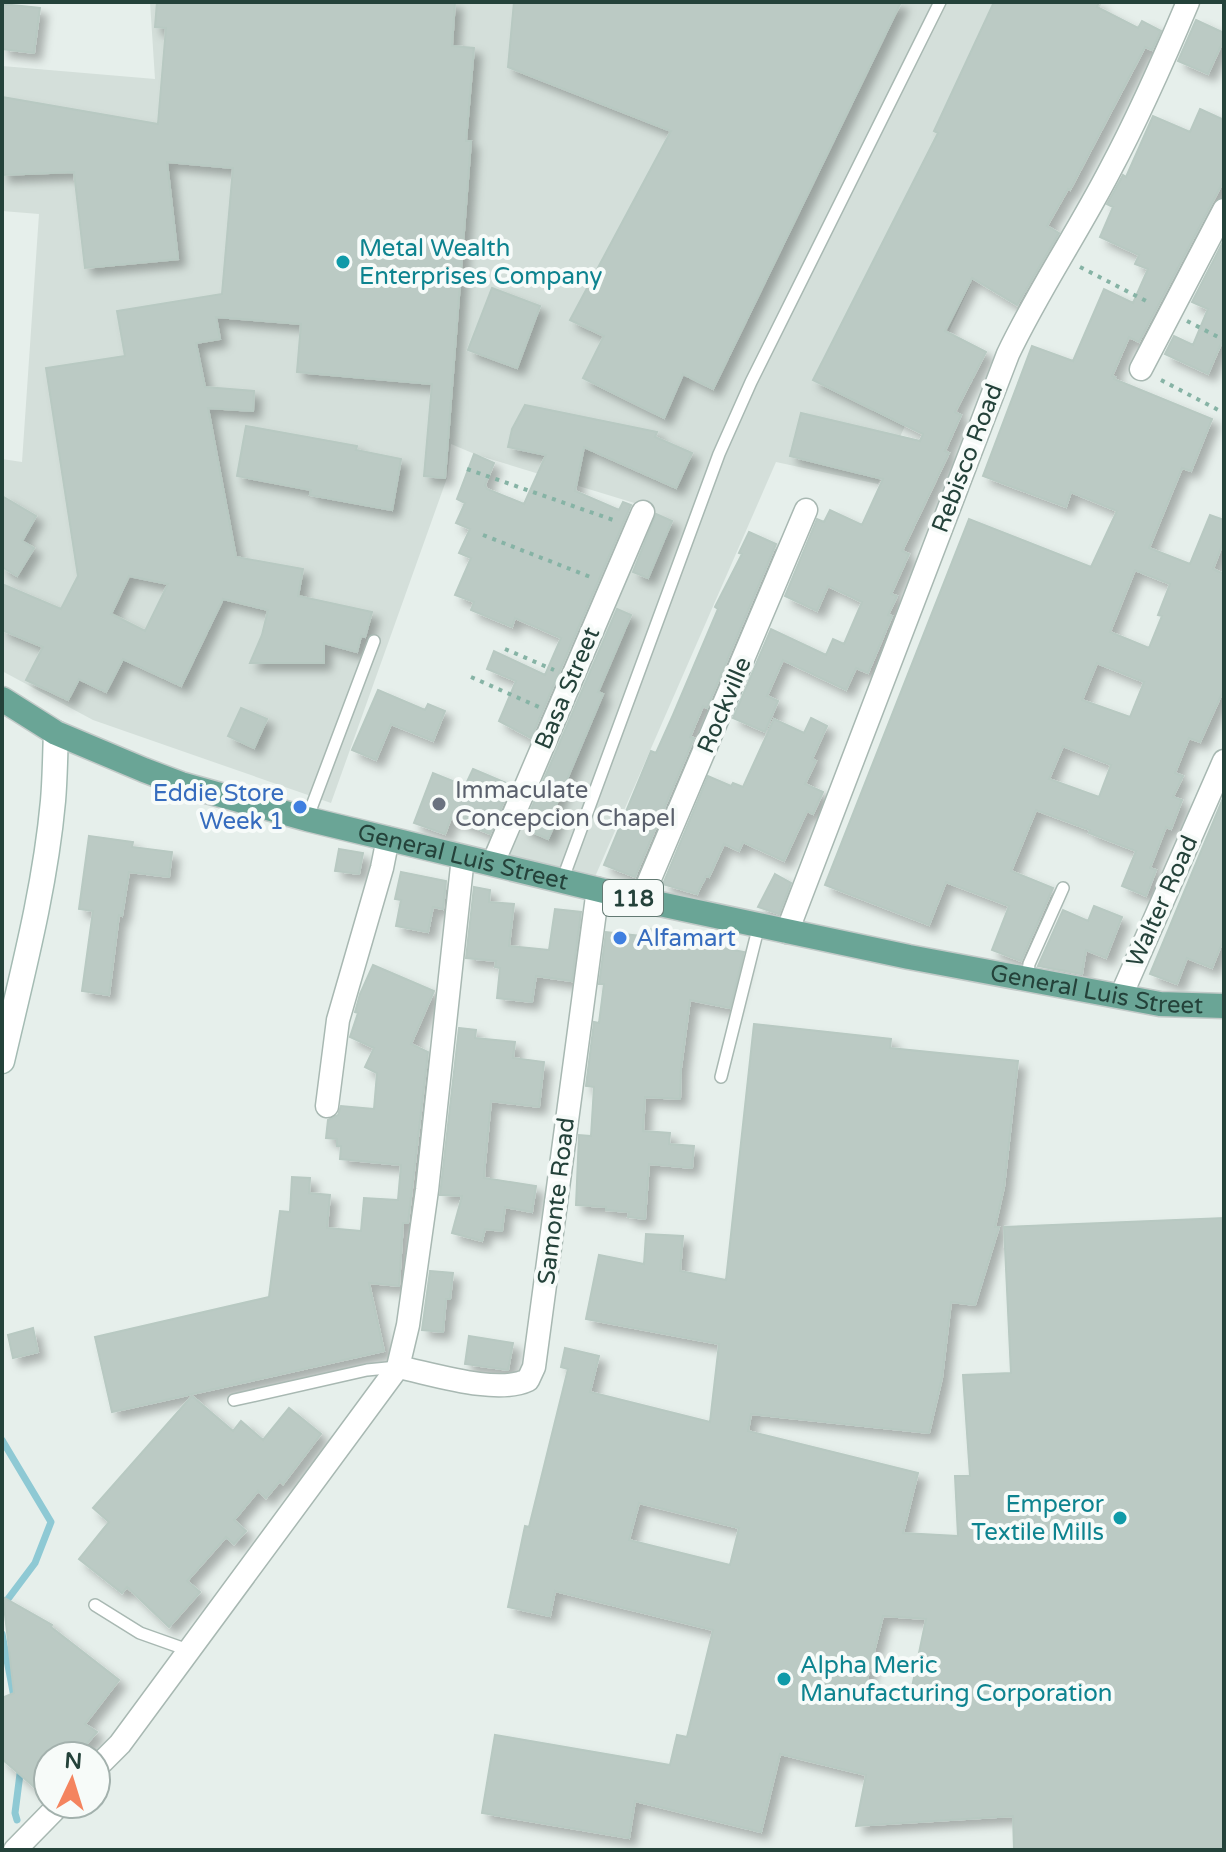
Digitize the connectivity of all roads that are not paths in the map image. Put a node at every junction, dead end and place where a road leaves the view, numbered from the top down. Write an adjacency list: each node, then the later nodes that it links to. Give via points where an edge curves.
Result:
1 (940, 2): 15 (lane, via 719,454)
2 (1188, 2): 20 (street, Rebisco Road, via 1131,130 1023,323 995,385)
3 (1224, 210): 4 (street)
4 (1141, 369)
5 (806, 510): 18 (street, Rockville)
6 (639, 520): 14 (street, Basa Street)
7 (374, 641): 11 (lane)
8 (2, 699): 9 (main road, General Luis Street / 118)
9 (56, 733): 11 (main road, General Luis Street / 118, via 181,784); 24 (main road, via 45,863)
10 (1224, 761): 22 (street, Walter Road)
11 (307, 819): 12 (main road, General Luis Street / 118)
12 (388, 838): 13 (main road, General Luis Street / 118); 26 (street, via 338,1020)
13 (463, 857): 14 (main road, General Luis Street / 118); 27 (street, via 427,1190)
14 (493, 863): 15 (main road, General Luis Street / 118)
15 (562, 881): 17 (main road, General Luis Street / 118)
16 (1063, 888): 21 (lane)
17 (598, 889): 18 (main road, General Luis Street / 118); 27 (street, Samonte Road, via 534,1367 528,1380 497,1386)
18 (641, 900): 19 (main road, General Luis Street / 118)
19 (759, 925): 20 (main road, General Luis Street / 118); 25 (lane)
20 (787, 932): 21 (main road, General Luis Street / 118)
21 (1027, 978): 22 (main road, General Luis Street / 118)
22 (1121, 996): 23 (main road, General Luis Street / 118, via 1160,1004)
23 (1224, 1006)
24 (2, 1061)
25 (721, 1077)
26 (327, 1106)
27 (398, 1367): 28 (lane); 30 (street)
28 (234, 1400)
29 (95, 1605): 30 (lane, via 140,1633)
30 (188, 1650): 31 (street)
31 (112, 1752)
32 (44, 1820): 33 (street)
33 (15, 1850)

